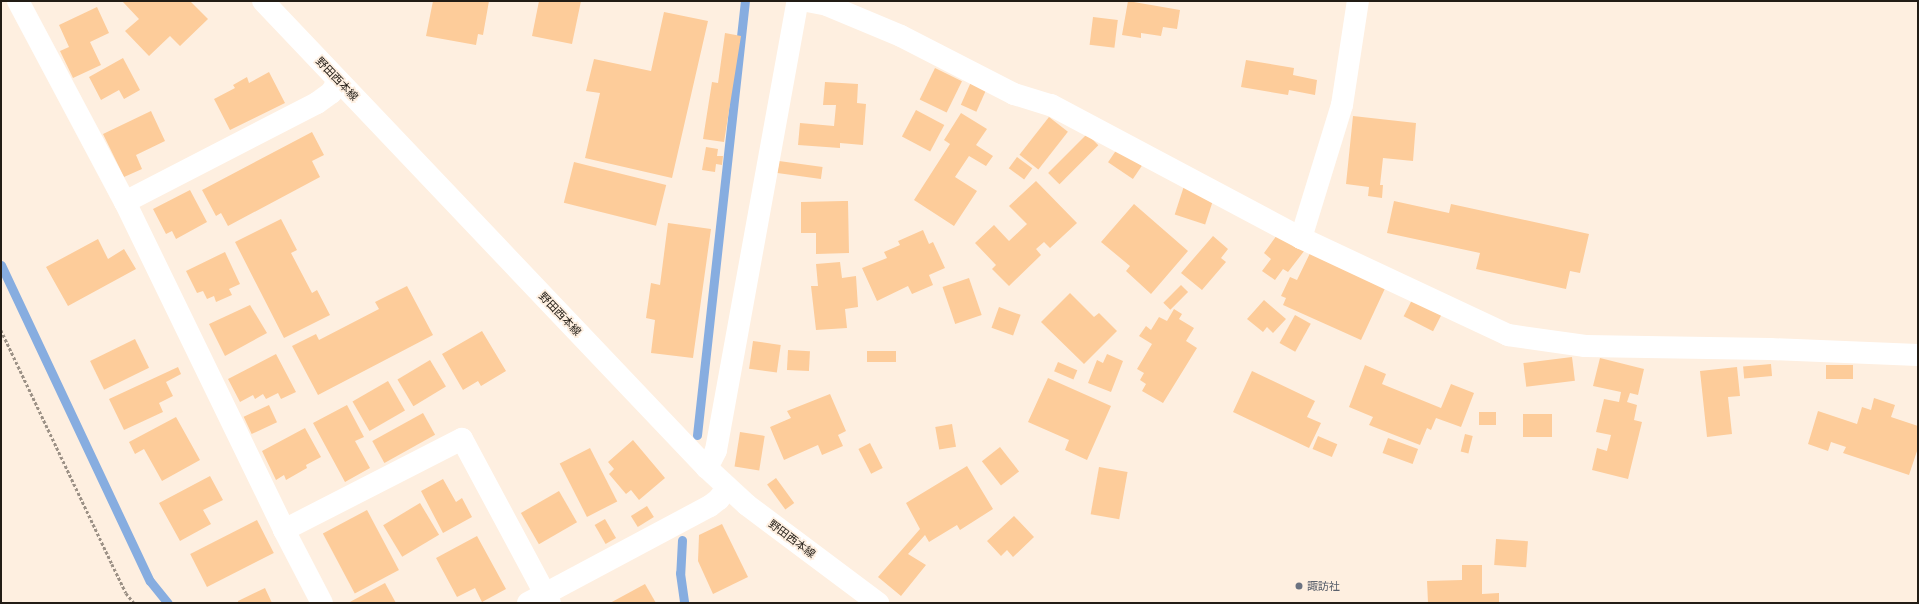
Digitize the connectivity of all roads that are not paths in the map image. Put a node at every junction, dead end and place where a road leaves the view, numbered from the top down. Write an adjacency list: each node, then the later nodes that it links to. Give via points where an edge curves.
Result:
1 (18, 1): 7 (street)
2 (263, 1): 6 (street, 野田西本線)
3 (798, 1): 10 (street, via 716,450)
4 (807, 1): 8 (street, via 827,5 901,36 1014,94 1051,105)
5 (1358, 1): 8 (street, via 1342,105)
6 (338, 81): 7 (street, via 331,93 317,103); 10 (street, 野田西本線)
7 (125, 202): 12 (street)
8 (1301, 238): 9 (street, via 1508,335 1585,346)
9 (1918, 355)
10 (707, 468): 11 (street, 野田西本線)
11 (727, 487): 13 (street, via 719,499 710,506); 15 (street, 野田西本線, via 746,505)
12 (284, 530): 13 (street, via 462,439); 14 (street)
13 (542, 600)
14 (322, 603)
15 (878, 603)

